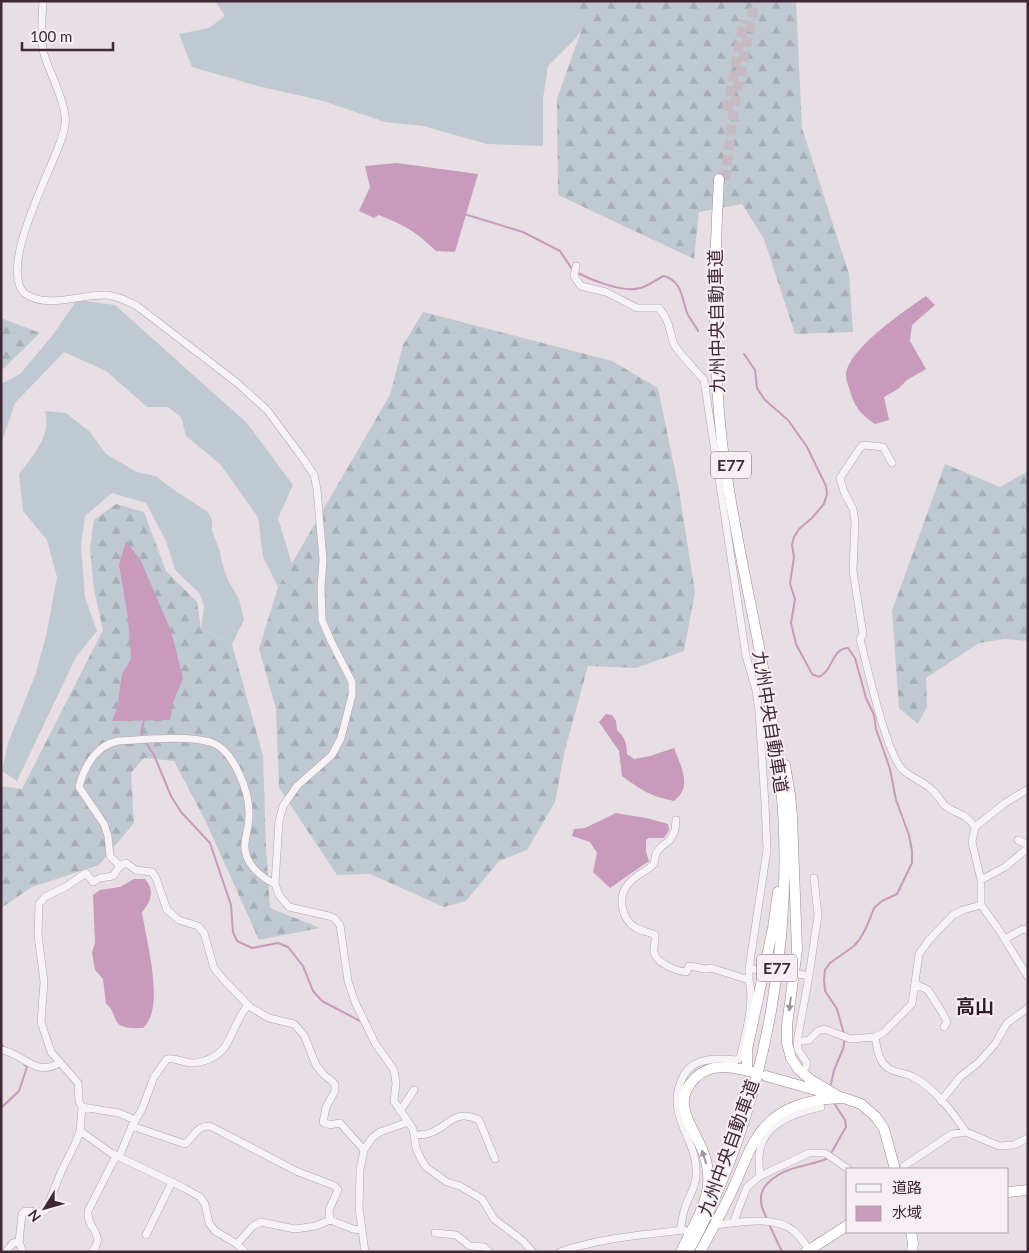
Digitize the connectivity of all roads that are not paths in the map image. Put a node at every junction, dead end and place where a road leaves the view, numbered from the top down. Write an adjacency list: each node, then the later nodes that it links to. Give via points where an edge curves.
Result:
1 (43, 1): 14 (street, via 44,52 66,116 59,147 27,210 15,249 12,270 15,284 34,299 45,301 105,295 120,297 137,306 267,410 314,475 323,560 322,620 352,682 352,695 341,738 332,755 297,786 283,806)
2 (576, 266): 18 (street, via 574,276 581,286 606,292 637,308 659,308 668,322 674,345 704,380 746,656 759,712 766,850)
3 (892, 463): 8 (street, via 883,447 863,445 840,478 855,521 853,571 863,634 860,639 898,765 932,789 945,805 964,815)
4 (763, 672): 5 (highway, 九州中央自動車道 / E77, via 722,442 714,305 722,180 720,304 728,448); 74 (highway, one-way to 4, via 708,1185 704,1155 686,1117 685,1094 698,1074 708,1069 720,1066 750,1072 747,1050 779,879 777,793); 75 (highway, 九州中央自動車道 / E77, via 777,751 784,824 783,910 776,981 743,1122 706,1216)
5 (782, 747): 35 (highway, one-way to 35, via 790,795 797,950 787,1025 788,1043 798,1070); 76 (highway, 九州中央自動車道 / E77, via 790,903 777,1005 756,1099 724,1189)
6 (1028, 789): 8 (street)
7 (676, 820): 23 (street, via 675,830 670,840 656,853 654,864 629,883 621,895 628,921 636,928 655,935 654,952 670,966 686,972 689,966 711,968)
8 (975, 827): 13 (street, via 972,842)
9 (1018, 840): 10 (street)
10 (1028, 847): 13 (street, via 1005,867)
11 (120, 866): 14 (street, via 110,856 104,824 79,787 82,775 95,755 118,741 209,742 220,746 231,759 247,798 249,817 245,843 248,860 256,871); 25 (street, via 126,863 136,870 152,872 167,910 179,920 201,929 214,968); 31 (street, via 113,876 92,882 86,873 45,897 39,904 38,935 44,982 41,1022 51,1052)
12 (814, 878): 21 (street, via 818,915)
13 (981, 880): 15 (street)
14 (275, 884): 39 (street, via 278,895 289,907 329,916 340,926 348,981 375,1043 394,1070 394,1097)
15 (981, 905): 17 (street); 24 (street, via 953,915 929,940 919,954)
16 (1028, 930): 17 (street, via 1023,929)
17 (1004, 939): 22 (street)
18 (749, 968): 19 (street); 23 (street)
19 (759, 970)
20 (798, 974): 21 (street)
21 (809, 976): 29 (street)
22 (1028, 977)
23 (749, 980): 73 (street, via 747,1031 740,1058 697,1062 686,1072 678,1087 681,1122 694,1155 696,1175 684,1210 682,1230 611,1238)
24 (915, 984): 27 (street, via 928,990 947,1022); 28 (street, via 912,1004 883,1033)
25 (248, 1005): 41 (street, via 230,1042 214,1057 195,1063 167,1059 154,1077); 46 (street, via 260,1014 294,1024 304,1035 316,1064 335,1086 323,1122 340,1123)
26 (1028, 1008): 36 (street, via 1007,1023 995,1044 960,1077)
27 (944, 1027)
28 (875, 1036): 29 (street, via 851,1038 821,1030 809,1040); 36 (street, via 879,1058 888,1068 913,1077)
29 (797, 1042): 32 (street)
30 (5, 1050): 31 (street, via 36,1066 52,1067)
31 (59, 1063): 37 (street, via 76,1080)
32 (806, 1067)
33 (766, 1076): 35 (highway)
34 (414, 1090): 39 (street)
35 (841, 1097): 50 (highway, via 861,1104 876,1116); 77 (highway, via 791,1107 766,1125 756,1138)
36 (941, 1101): 43 (street)
37 (82, 1107): 41 (street, via 119,1113); 42 (street)
38 (821, 1107): 51 (street, via 786,1118 769,1130 760,1150)
39 (400, 1111): 40 (street)
40 (408, 1122): 44 (street); 46 (street, via 376,1135)
41 (134, 1123): 47 (street); 55 (street, via 185,1144 200,1128 215,1128 296,1171 335,1186 338,1190 329,1210)
42 (80, 1131): 47 (street); 63 (street, via 46,1210 22,1214)
43 (966, 1132): 45 (street, via 999,1146 1014,1145); 50 (street, via 940,1140)
44 (414, 1135): 48 (street, via 430,1133 457,1116 471,1116 479,1120); 72 (street, via 419,1156 426,1167 447,1182 482,1199 494,1219)
45 (1028, 1138)
46 (364, 1150): 59 (street, via 360,1170)
47 (118, 1156): 52 (street); 68 (street, via 88,1211 88,1219 98,1236)
48 (495, 1159)
49 (846, 1168): 51 (street, via 825,1153 809,1153)
50 (900, 1168)
51 (760, 1176): 56 (street, via 747,1187)
52 (172, 1182): 62 (street); 64 (street, via 200,1197 215,1231)
53 (1028, 1190): 54 (highway)
54 (1009, 1192)
55 (330, 1220): 59 (street); 64 (street, via 316,1226 295,1228 261,1222)
56 (733, 1223): 57 (street); 65 (street, via 778,1222 794,1231)
57 (716, 1225)
58 (846, 1226): 65 (highway)
59 (361, 1230): 70 (street)
60 (435, 1233): 71 (street, via 456,1235 470,1246 484,1247)
61 (911, 1233): 78 (highway)
62 (146, 1235)
63 (19, 1242): 66 (street, via 13,1243); 67 (street)
64 (237, 1244): 69 (street)
65 (809, 1251)
66 (6, 1252)
67 (23, 1252)
68 (92, 1252)
69 (245, 1252)
70 (365, 1252)
71 (489, 1252)
72 (533, 1252)
73 (560, 1252)
74 (681, 1252)
75 (688, 1252)
76 (695, 1252)
77 (700, 1252)
78 (912, 1252)

